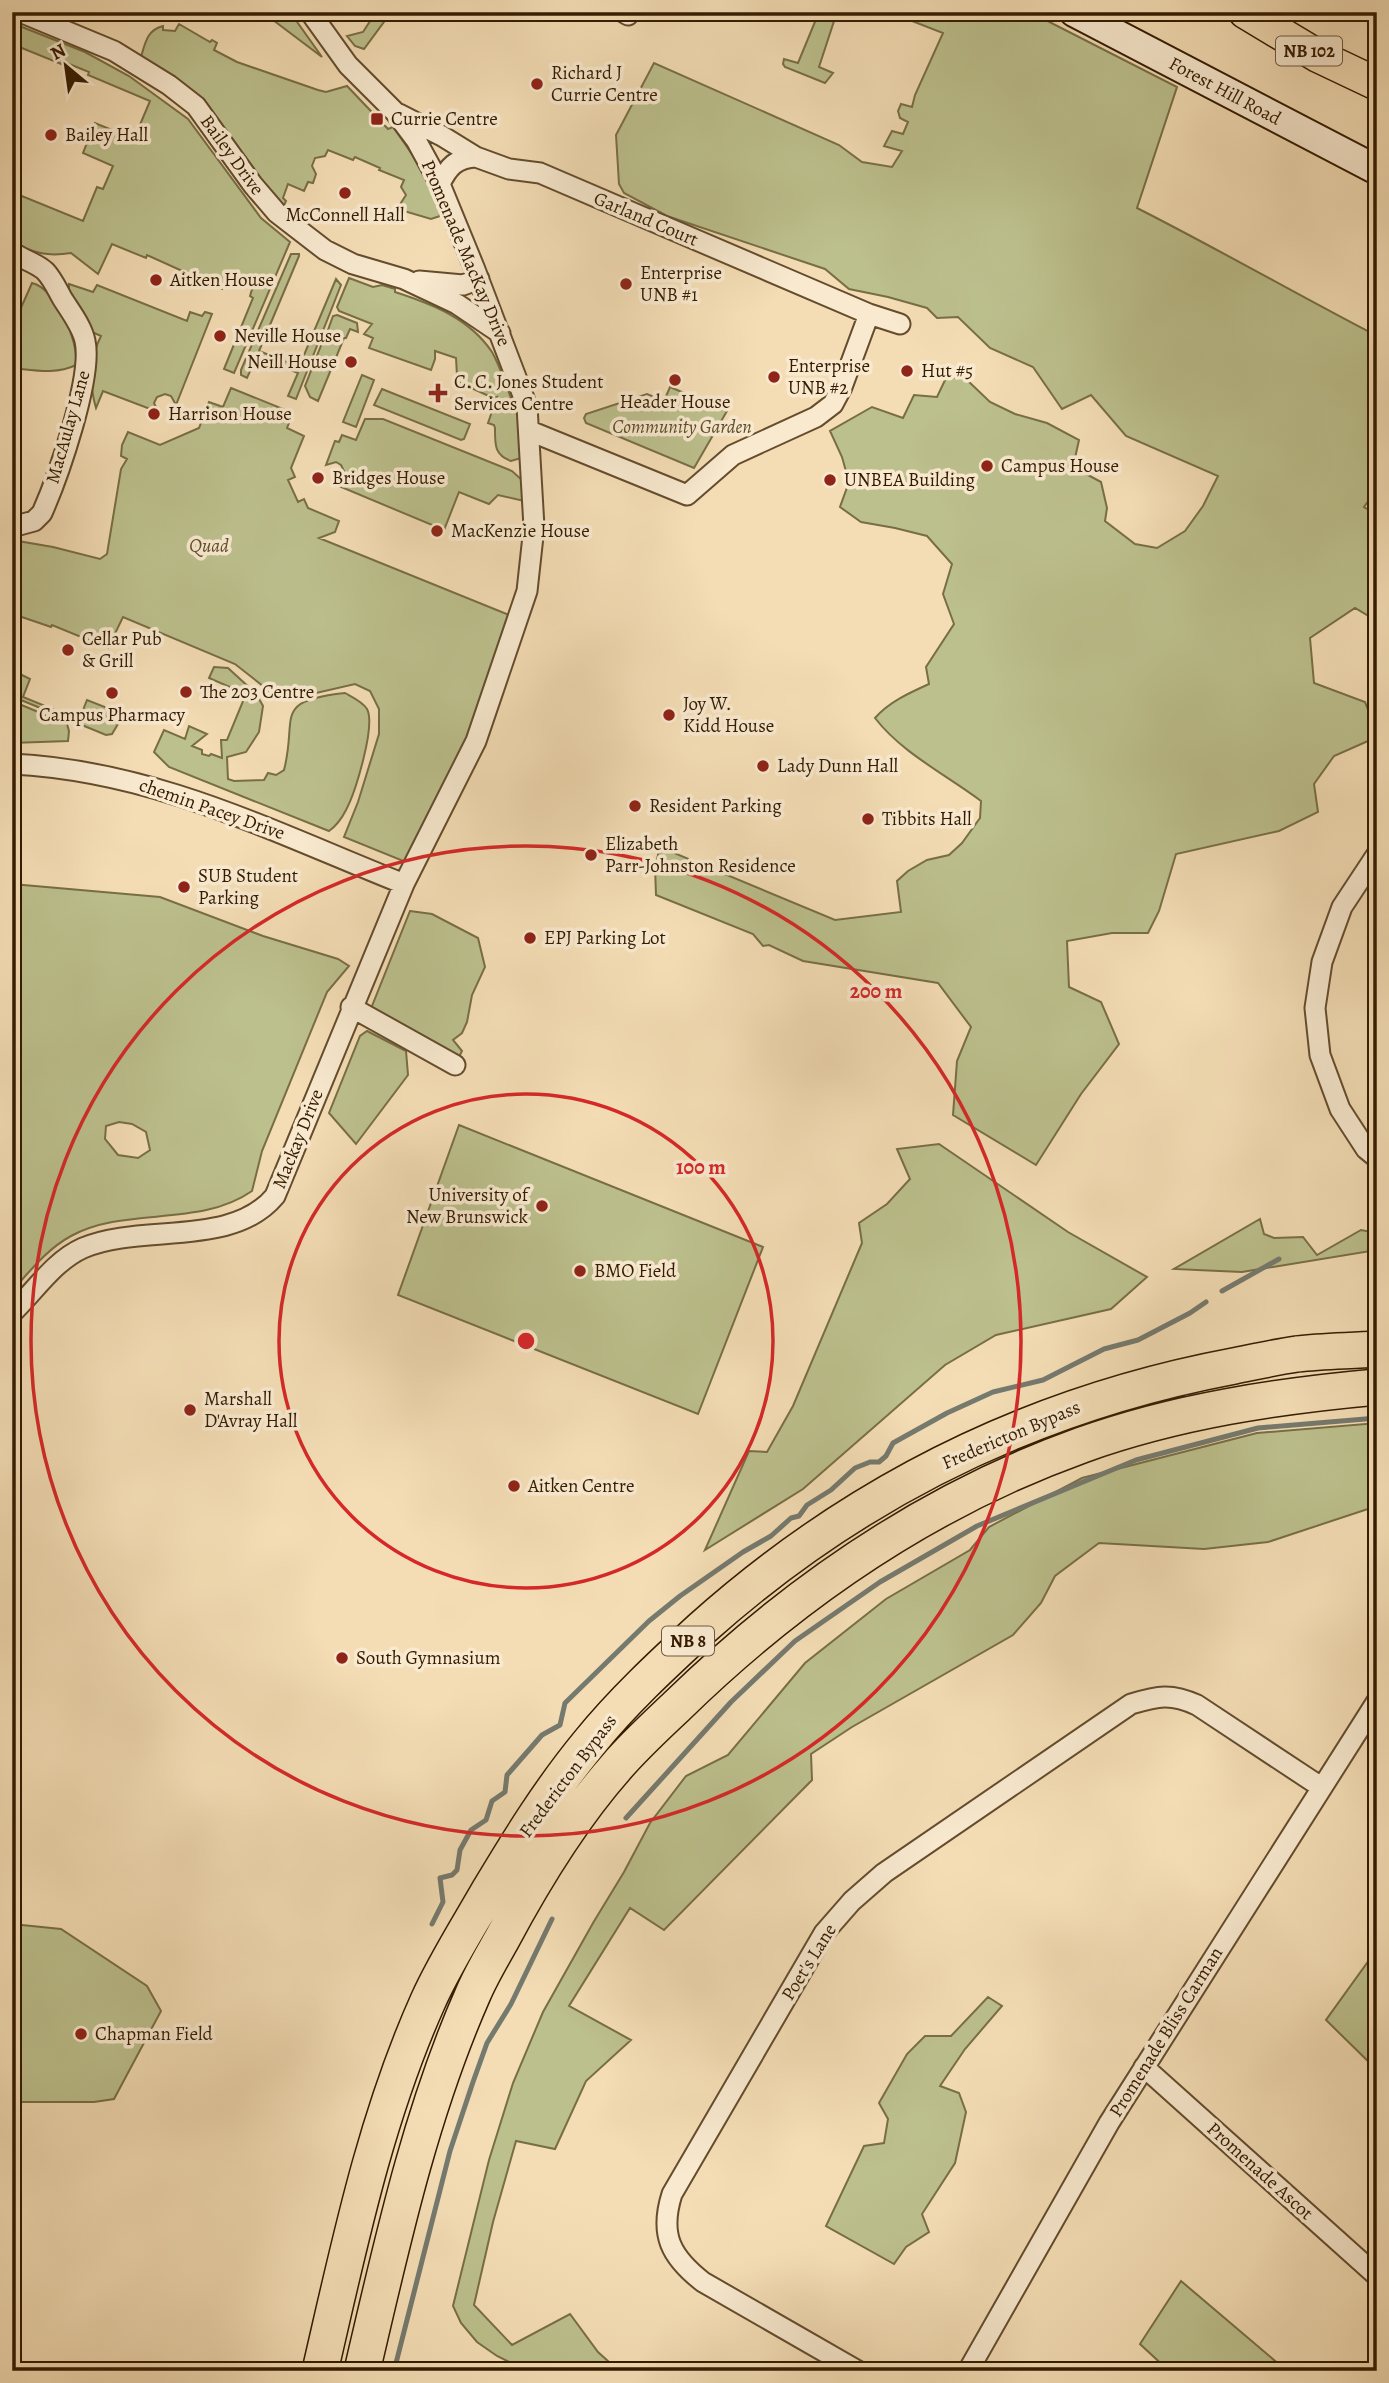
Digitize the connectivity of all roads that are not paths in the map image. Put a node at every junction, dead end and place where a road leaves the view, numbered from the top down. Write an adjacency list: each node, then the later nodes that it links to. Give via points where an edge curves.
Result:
1 (20, 12): 11 (street, Bailey Drive, via 114,51 169,85 196,106 263,199 284,219 337,257)
2 (310, 12): 6 (street, Promenade MacKay Drive, via 348,65)
3 (1074, 12): 8 (street, Forest Hill Road)
4 (1245, 12): 5 (main road, NB 102, via 1318,56)
5 (1377, 84)
6 (395, 112): 7 (street, Garland Court); 9 (street, Promenade MacKay Drive)
7 (476, 157): 9 (street, via 453,164); 13 (street, Garland Court, via 509,169 540,173)
8 (1377, 170)
9 (440, 184): 12 (street, Promenade MacKay Drive)
10 (12, 252): 17 (street, MacAulay Lane, via 48,274 85,339 87,358 69,434 42,513 34,522)
11 (404, 279): 12 (street, Bailey Drive, via 463,285); 15 (street, Bailey Drive, via 457,304)
12 (479, 279): 15 (street, Promenade MacKay Drive)
13 (869, 314): 14 (street, Garland Court); 16 (street, via 833,404 816,417 733,455 687,495)
14 (900, 324)
15 (500, 333): 16 (street, Promenade MacKay Drive, via 527,406)
16 (530, 431): 20 (street, Promenade MacKay Drive, via 534,527 527,592 476,741)
17 (12, 527)
18 (12, 764): 20 (street, chemin Pacey Drive, via 118,778 187,797)
19 (1377, 854): 23 (street, via 1342,907 1322,962 1315,1008 1320,1055 1340,1109)
20 (404, 884): 21 (street, Mackay Drive)
21 (351, 1007): 22 (street); 24 (street, Mackay Drive, via 281,1186 265,1207 219,1226 118,1239 82,1249 60,1264)
22 (455, 1065)
23 (1377, 1158)
24 (12, 1313)
25 (1377, 1349): 31 (highway, Fredericton Bypass / NB 8, via 1295,1354 1188,1375 1091,1402 1011,1432 910,1479 822,1533 741,1593 655,1671 590,1742 531,1821 428,2000 367,2176)
26 (1377, 1387): 32 (highway, Fredericton Bypass / NB 8, via 1300,1394 1191,1414 1084,1444 1000,1478 915,1522 816,1586 722,1661 617,1766 583,1810 527,1892 474,1992 437,2088 404,2198)
27 (1377, 1701): 28 (street, Promenade Bliss Carman)
28 (1321, 1787): 29 (street, Promenade Bliss Carman); 33 (street, Poet's Lane, via 1197,1705 1179,1696 1156,1696 1131,1704 884,1873 824,1933 672,2194 666,2228 670,2247 683,2267 703,2282)
29 (1144, 2067): 30 (street, Promenade Ascot); 34 (street, Promenade Bliss Carman)
30 (1377, 2276)
31 (320, 2371)
32 (362, 2371)
33 (858, 2371)
34 (968, 2371)

